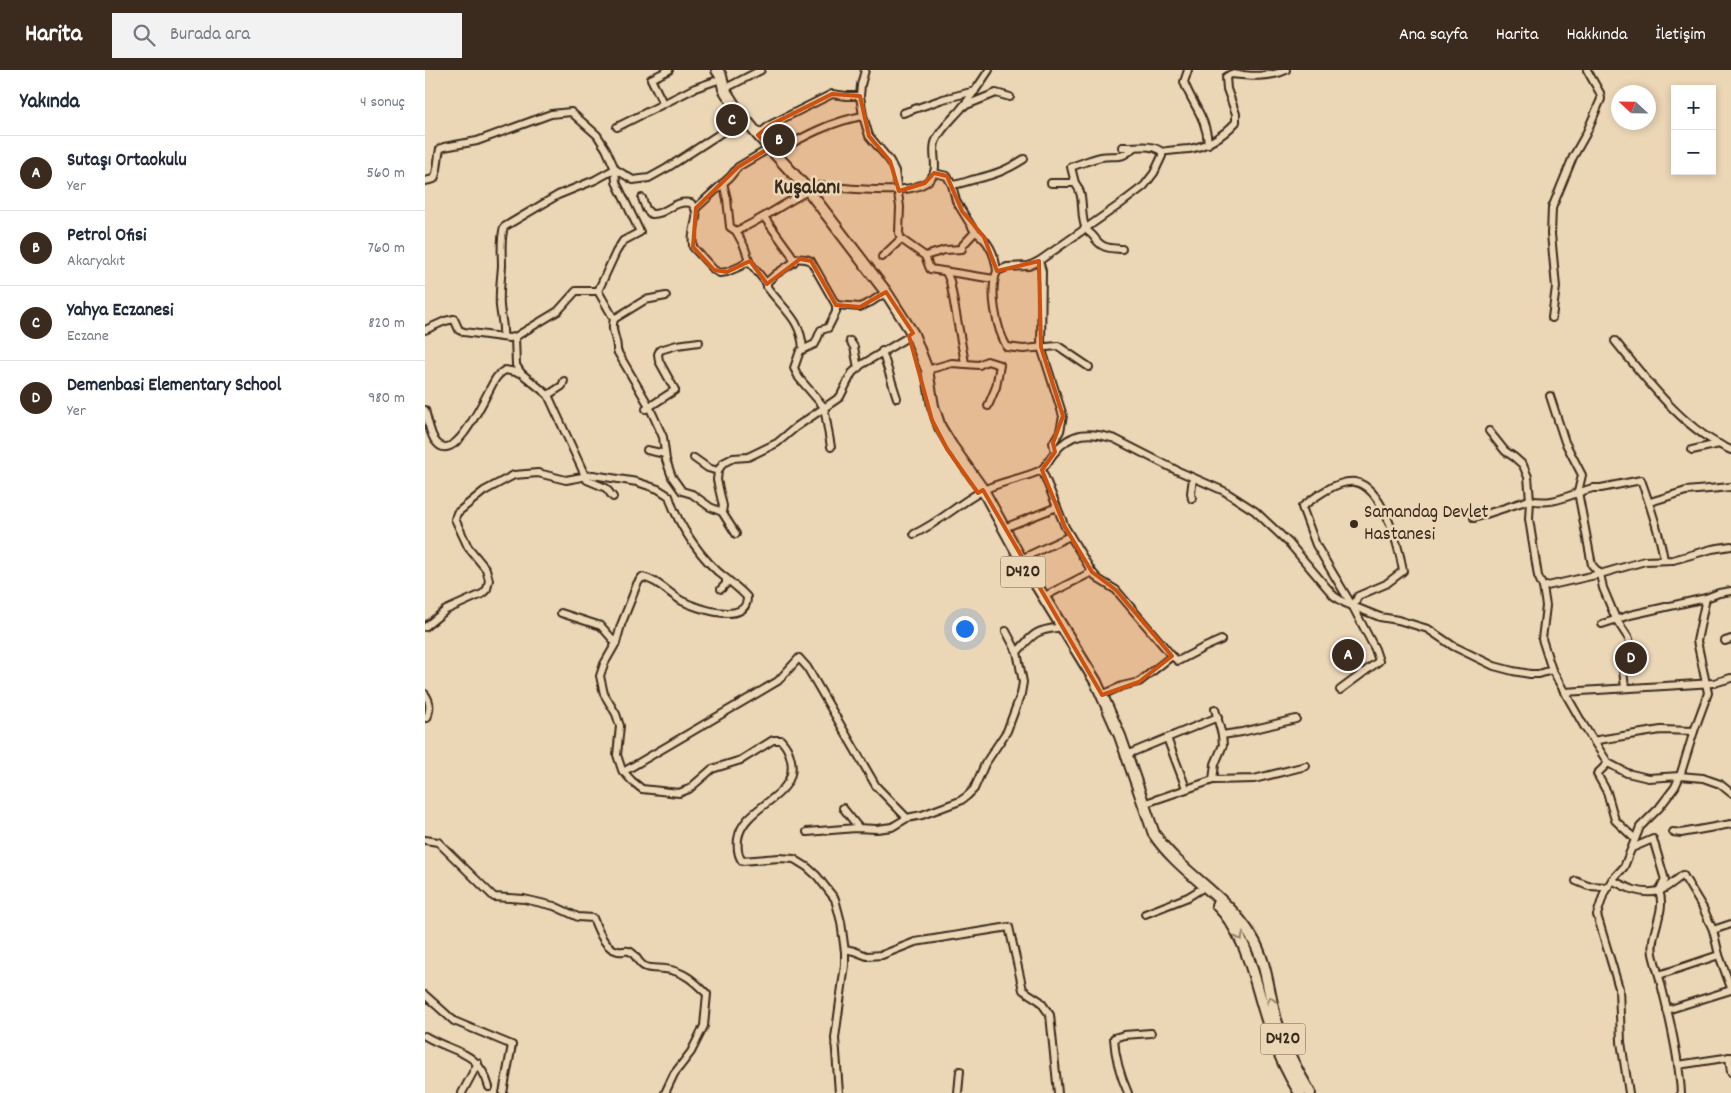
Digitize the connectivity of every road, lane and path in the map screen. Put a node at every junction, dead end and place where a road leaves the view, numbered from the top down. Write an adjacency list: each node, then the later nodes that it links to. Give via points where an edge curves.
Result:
1 (669, 70): 14 (street, via 651,79)
2 (711, 70): 9 (highway, D420)
3 (761, 70): 10 (street)
4 (865, 70): 12 (street)
5 (989, 70): 11 (street)
6 (1188, 70): 21 (street, via 1184,82 1207,131)
7 (1286, 70): 21 (street, via 1276,75 1231,74 1226,77 1236,122 1225,134)
8 (1587, 70): 57 (street, via 1601,99 1551,208 1556,286)
9 (719, 75): 10 (highway, D420); 14 (street); 18 (highway, D420, via 723,95)
10 (724, 89): 18 (highway, D420)
11 (975, 91): 15 (street); 16 (street)
12 (860, 96): 17 (street); 20 (street, via 832,94 770,125)
13 (1010, 97): 15 (street, via 996,93)
14 (663, 104): 19 (street)
15 (963, 107): 28 (street, via 935,142)
16 (903, 113)
17 (863, 116): 24 (street, via 834,123 791,144); 34 (street, via 869,136 895,171)
18 (742, 120): 20 (highway, D420); 24 (highway, D420); 27 (street, via 649,178 633,180)
19 (617, 128)
20 (758, 135): 24 (highway, D420)
21 (1207, 144): 25 (street)
22 (1122, 147): 23 (street)
23 (1133, 148): 25 (street, via 1151,146); 32 (street, via 1119,158 1099,157 1071,167)
24 (770, 150): 30 (street, via 738,167); 35 (highway, D420)
25 (1162, 152): 39 (street, via 1154,173 1144,186)
26 (1024, 159): 33 (street, via 999,174)
27 (615, 169): 29 (street, via 597,135 571,112 551,114 477,140 444,147 440,149 437,158 439,168 433,179); 53 (street, via 616,182 640,232 623,241); 61 (street, via 558,195 504,227 500,297)
28 (934, 173): 33 (street, via 947,176); 34 (street, via 925,183)
29 (425, 181)
30 (723, 183): 37 (street); 40 (street, via 730,227)
31 (1051, 183): 32 (street)
32 (1075, 183): 39 (street, via 1080,191)
33 (952, 185): 41 (street, via 956,201)
34 (899, 191): 35 (street, via 819,186); 42 (street)
35 (805, 192): 38 (street); 54 (highway, D420)
36 (642, 198): 37 (street, via 651,214 684,202)
37 (696, 208): 48 (street, via 693,247 697,253 720,273)
38 (764, 217): 40 (street); 46 (street)
39 (1086, 228): 43 (street, via 1098,244); 47 (street)
40 (736, 231): 48 (street, via 749,260)
41 (975, 232): 44 (street, via 962,249); 49 (street, via 984,237 995,258)
42 (901, 239): 44 (street); 45 (street)
43 (1122, 249)
44 (925, 256): 50 (street, via 930,269)
45 (882, 257)
46 (793, 258): 52 (street, via 794,262); 56 (street, via 811,262)
47 (1039, 261): 49 (street, via 1029,266); 66 (street, via 1042,271)
48 (747, 263): 52 (street)
49 (997, 271): 51 (street)
50 (946, 272): 51 (street); 69 (street)
51 (994, 279): 66 (street, via 995,308 1007,347)
52 (767, 284): 67 (street, via 799,328)
53 (597, 291): 58 (street); 62 (street, via 576,291 558,311)
54 (883, 294): 56 (street, via 860,307); 60 (highway, D420)
55 (666, 296): 58 (street, via 645,300)
56 (836, 305): 67 (street, via 828,328 821,330 815,344)
57 (1552, 318)
58 (614, 319): 79 (street, via 612,325 617,351)
59 (425, 330): 61 (street, via 455,319 459,330 464,332)
60 (911, 335): 68 (street); 72 (highway, D420); 97 (highway, D420, via 932,420 947,450)
61 (503, 337): 62 (street)
62 (515, 337): 73 (street, via 516,365)
63 (850, 341): 71 (street)
64 (1615, 341): 83 (street, via 1664,401)
65 (699, 342): 79 (street, via 660,350 659,361 675,390)
66 (1041, 347): 70 (street, via 1058,346); 88 (street, via 1063,416 1053,443)
67 (803, 349): 80 (street, via 794,368)
68 (882, 351): 71 (street); 77 (street)
69 (965, 363): 72 (street); 78 (street, via 979,364 987,360 1000,365)
70 (1089, 367)
71 (858, 368): 80 (street, via 839,397)
72 (927, 370): 97 (highway, D420, via 940,427)
73 (521, 373): 75 (street); 81 (street, via 505,370 497,376 473,421 452,444 439,446 435,442)
74 (564, 381): 75 (street)
75 (549, 394): 93 (street)
76 (1550, 396): 98 (street, via 1565,442 1582,475)
77 (897, 398)
78 (988, 406)
79 (647, 407): 89 (street, via 663,437)
80 (824, 407): 84 (street); 92 (street, via 777,443 748,457 733,458 723,463)
81 (425, 410)
82 (1489, 431): 102 (street, via 1505,451 1523,465 1528,477)
83 (1719, 444): 86 (street); 87 (street)
84 (831, 447)
85 (647, 450): 89 (street)
86 (1692, 450)
87 (1731, 450)
88 (1055, 452): 91 (street); 94 (street, via 1071,437 1103,435)
89 (665, 454): 96 (street, via 672,477)
90 (694, 458): 92 (street)
91 (1042, 470): 97 (street); 104 (street)
92 (718, 471): 105 (street)
93 (585, 476): 99 (street, via 637,482); 100 (street, via 606,488); 126 (street, via 565,480 538,473 514,475 484,491 457,512 455,519 468,547 488,574 487,589 483,594 446,610)
94 (1193, 478): 101 (street); 122 (street, via 1223,491 1255,511 1289,543 1334,596)
95 (1731, 487): 103 (street, via 1686,491)
96 (682, 491): 99 (street); 105 (street)
97 (981, 491): 107 (highway, D420); 109 (street, via 946,520); 127 (highway, D420, via 1012,555)
98 (1578, 492): 102 (street, via 1549,502); 103 (street, via 1641,480); 115 (street, via 1592,565)
99 (669, 496): 116 (street, via 687,535)
100 (613, 497)
101 (1192, 499)
102 (1530, 500): 106 (street); 117 (street, via 1529,519 1538,576)
103 (1650, 502): 113 (street)
104 (1057, 507): 107 (street); 110 (street)
105 (723, 512): 108 (street)
106 (1473, 518)
107 (1004, 528): 112 (highway, D420)
108 (736, 534)
109 (914, 534)
110 (1070, 536): 112 (street); 114 (street)
111 (1731, 546): 113 (street)
112 (1021, 559): 120 (highway, D420)
113 (1664, 560): 115 (street, via 1645,561)
114 (1092, 572): 120 (street); 132 (street, via 1116,590)
115 (1600, 574): 117 (street); 124 (street)
116 (726, 579): 118 (street); 130 (street, via 747,597 744,608 736,612 711,611 682,601 651,579 642,577)
117 (1543, 587): 133 (street, via 1546,606 1542,639)
118 (721, 589)
119 (1731, 591): 121 (street)
120 (1043, 597): 140 (highway, D420)
121 (1705, 598): 124 (street); 135 (street, via 1697,641)
122 (1353, 607): 122 (street, via 1316,545 1303,507 1335,485 1354,482 1369,489 1386,514 1400,551 1403,571 1386,584 1358,596); 133 (street, via 1428,629 1453,646 1494,666 1530,674); 137 (street, via 1379,661)
123 (561, 614): 130 (street, via 596,623)
124 (1616, 619): 125 (street); 136 (street, via 1629,639 1631,651 1621,661)
125 (1602, 624)
126 (425, 627)
127 (1057, 628): 131 (street, via 1036,632); 170 (highway, D420, via 1107,717 1149,834 1165,857)
128 (1006, 631): 131 (street)
129 (1221, 640): 132 (street, via 1178,661)
130 (616, 643): 152 (street, via 600,676 603,694 620,726 617,755)
131 (1017, 652): 159 (street, via 1023,682 1021,694 1007,731 985,764 974,789 960,801)
132 (1173, 656): 140 (street, via 1139,682)
133 (1552, 670): 138 (street)
134 (1731, 678): 135 (street)
135 (1706, 683): 136 (street); 145 (street, via 1708,693)
136 (1625, 688): 138 (street)
137 (1339, 690)
138 (1564, 692): 148 (street)
139 (425, 694): 143 (street, via 429,698 430,709)
140 (1101, 694): 149 (highway, D420)
141 (1215, 709): 142 (street)
142 (1218, 717): 146 (street); 147 (street)
143 (425, 718)
144 (1296, 719): 146 (street)
145 (1694, 731): 148 (street, via 1648,732); 153 (street)
146 (1222, 735): 154 (street, via 1223,745)
147 (1167, 738): 149 (street); 155 (street)
148 (1595, 742): 150 (street)
149 (1126, 755): 157 (highway, D420)
150 (1608, 763): 153 (street, via 1627,773 1648,778); 164 (street, via 1597,774 1607,792 1615,820)
151 (1306, 766): 154 (street, via 1254,779)
152 (623, 772): 159 (street, via 778,681 799,658 876,786); 175 (street, via 642,790 679,793 689,789 712,769 741,760 773,740 781,740 789,748 791,776 785,787 746,819 739,829 738,855 741,861 794,859 807,867 835,900)
153 (1680, 776): 156 (street, via 1703,778); 164 (street)
154 (1213, 780): 155 (street)
155 (1186, 788): 157 (street)
156 (1731, 793)
157 (1143, 804): 198 (highway, D420, one-way to 157, via 1297,1072 1277,1021 1259,949 1252,936 1229,907 1162,846)
158 (843, 808): 161 (street)
159 (907, 818): 161 (street, via 892,827)
160 (1731, 824): 163 (street)
161 (859, 828): 162 (street)
162 (807, 832)
163 (1673, 832)
164 (1635, 839): 166 (street)
165 (425, 840): 192 (street, via 438,842 493,896 554,906 578,917 593,918 609,947 629,952 647,967 685,974 707,994 704,1026)
166 (1632, 848): 167 (street, via 1624,867); 171 (street, via 1653,839 1665,880)
167 (1612, 880): 169 (street); 171 (street, via 1629,889)
168 (1576, 881): 169 (street, via 1588,886)
169 (1608, 887): 199 (street, via 1597,915 1619,988 1621,1042)
170 (1201, 889): 172 (street); 197 (highway, D420, one-way to 197, via 1225,914 1242,940 1274,1039)
171 (1659, 891): 174 (street, via 1683,875); 178 (street, via 1661,908 1653,954)
172 (1145, 914)
173 (1731, 924): 174 (street)
174 (1713, 930): 176 (street)
175 (845, 950): 193 (street, via 835,1038); 195 (street, via 867,956 882,955 915,942 1009,927 1023,990 1040,1001 1050,1015)
176 (1719, 955): 177 (street); 178 (street)
177 (1729, 974): 179 (street)
178 (1659, 975): 181 (street)
179 (1731, 989): 181 (street)
180 (425, 995): 191 (street, via 454,1020 512,1045)
181 (1667, 1010): 186 (street)
182 (1151, 1033): 196 (street, via 1114,1038 1118,1065)
183 (425, 1036): 185 (street)
184 (1730, 1057): 186 (street); 188 (street)
185 (478, 1063): 189 (street); 190 (street)
186 (1678, 1064): 200 (street)
187 (960, 1071): 194 (street)
188 (1731, 1072)
189 (489, 1087)
190 (462, 1093)
191 (503, 1093)
192 (665, 1093)
193 (839, 1093)
194 (958, 1093)
195 (1058, 1093)
196 (1128, 1093)
197 (1300, 1093)
198 (1310, 1093)
199 (1629, 1093)
200 (1681, 1093)

